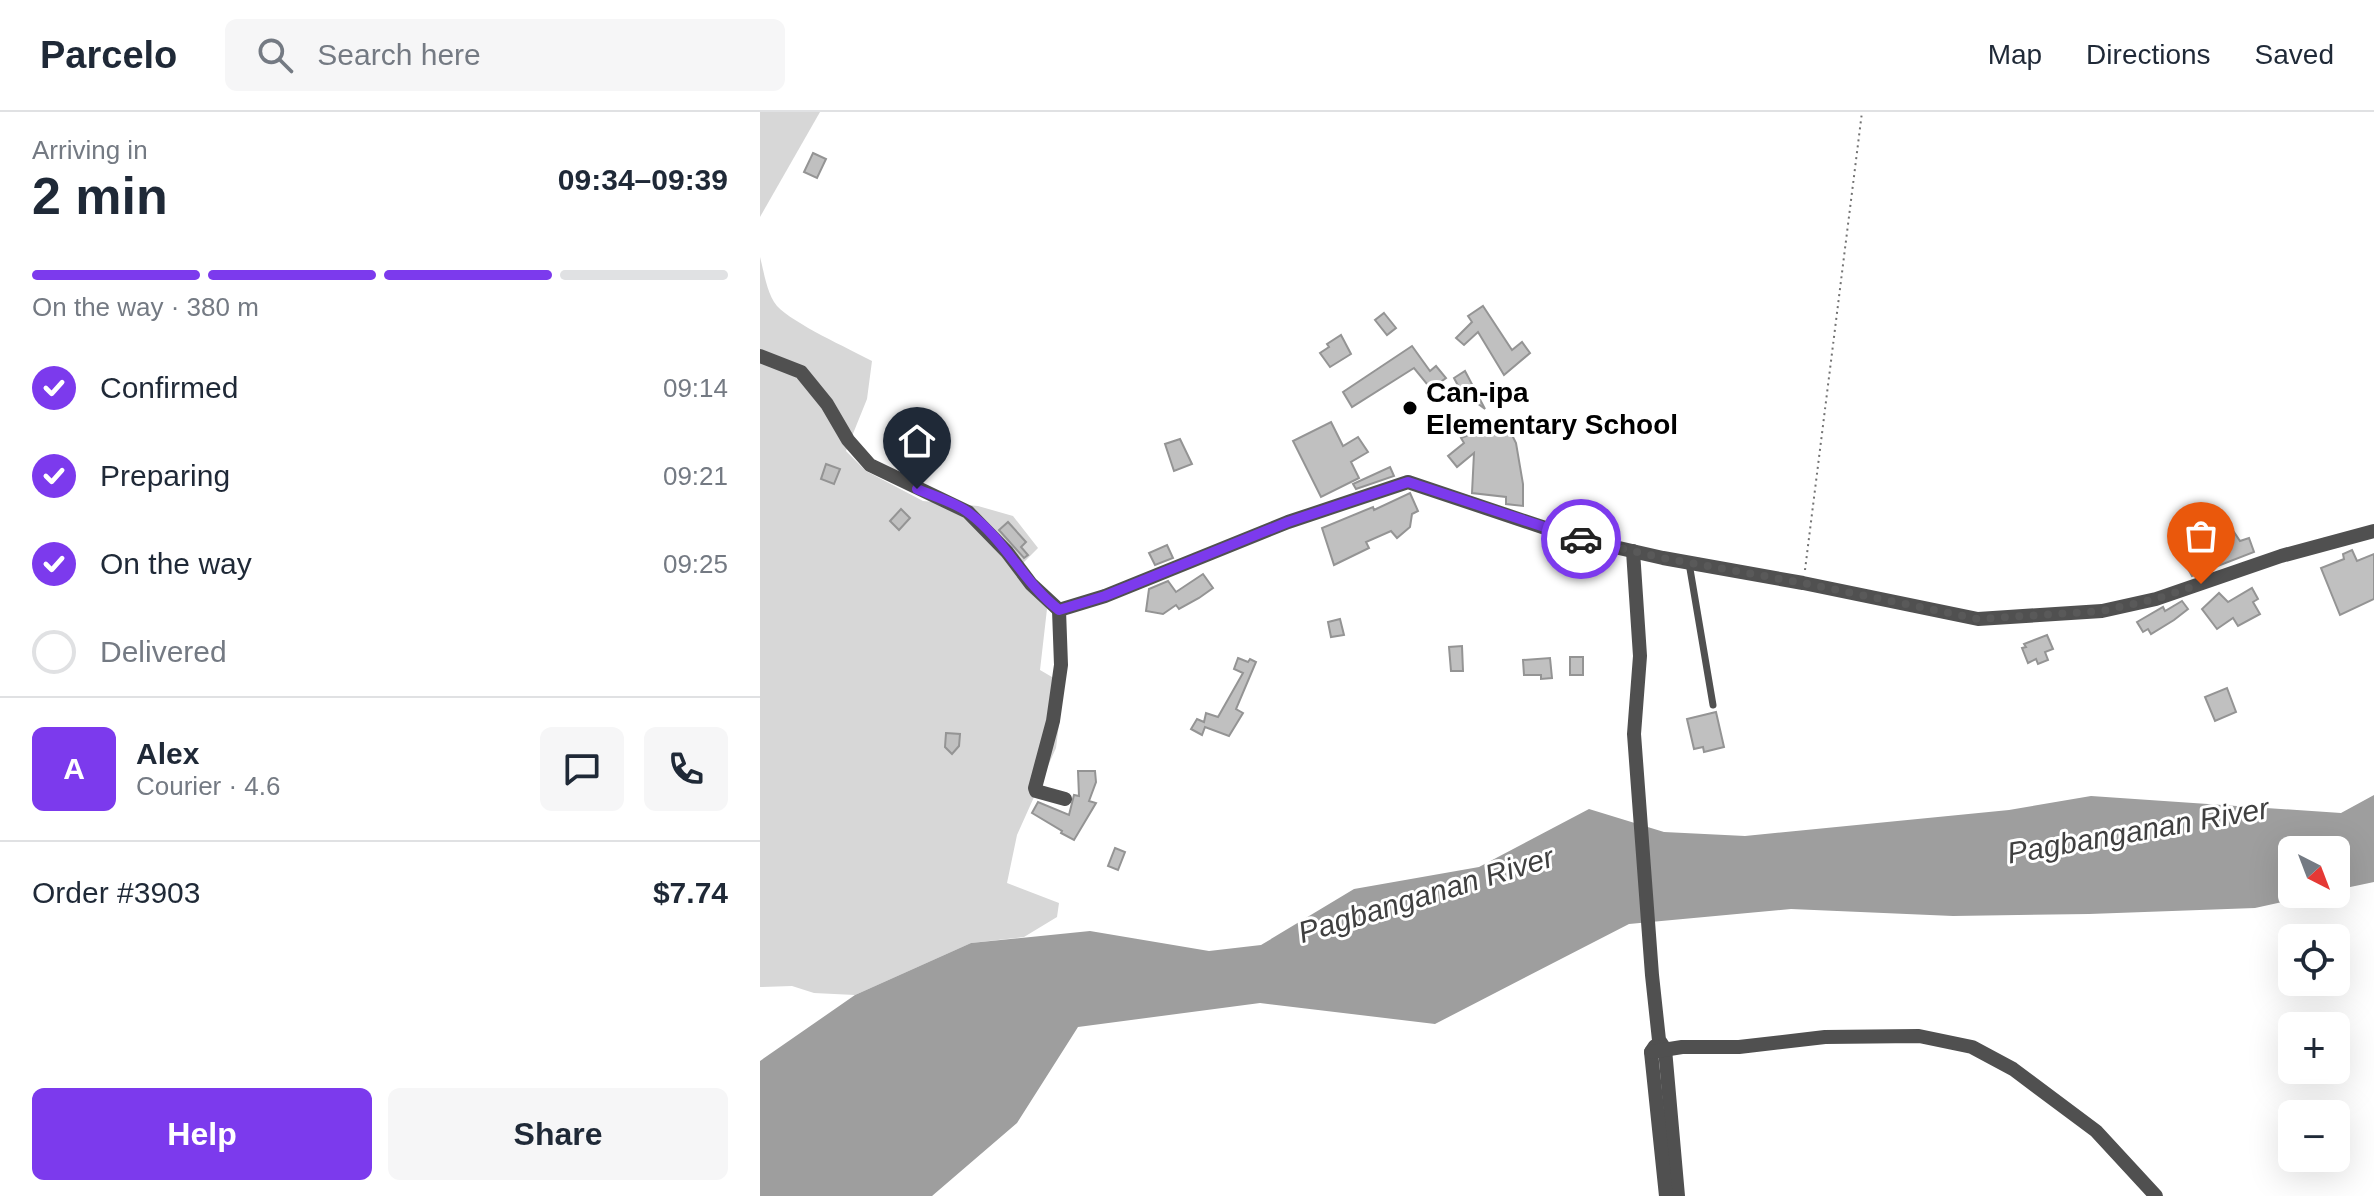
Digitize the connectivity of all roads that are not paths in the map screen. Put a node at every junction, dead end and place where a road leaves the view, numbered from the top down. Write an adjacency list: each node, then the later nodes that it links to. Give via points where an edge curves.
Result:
1 (760, 356): 5 (street, via 801,372 870,465 968,512)
2 (2374, 531): 4 (street, via 2156,599 2087,613 1978,619)
3 (1633, 551): 4 (street); 5 (street, via 1575,538 1408,482); 8 (street, via 1640,656 1634,734)
4 (1689, 563): 6 (lane)
5 (1059, 610): 7 (street, via 1059,679 1035,788)
6 (1713, 705)
7 (1065, 799)
8 (1658, 1047): 9 (street); 10 (street); 11 (street, via 1919,1036 1972,1047 2013,1069 2096,1131)
9 (1666, 1196)
10 (1678, 1196)
11 (2156, 1196)

